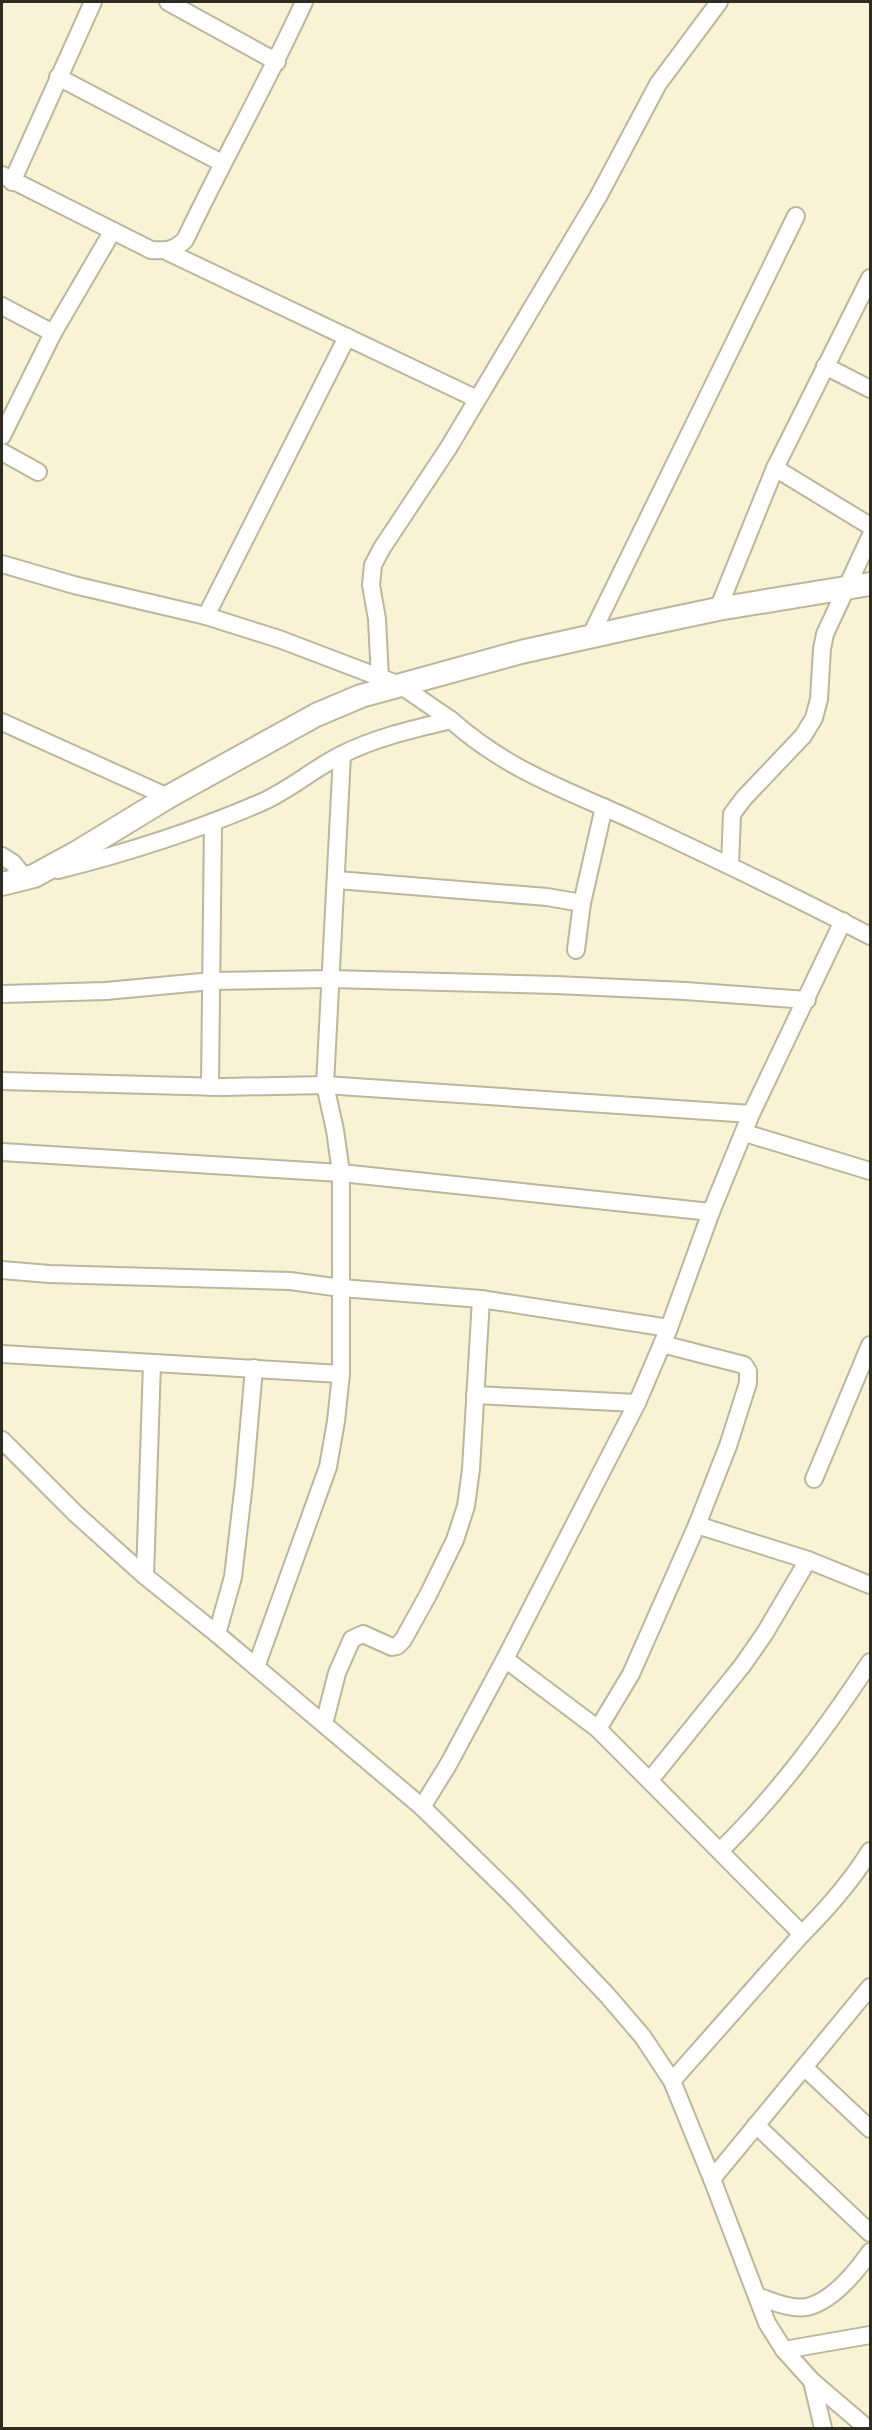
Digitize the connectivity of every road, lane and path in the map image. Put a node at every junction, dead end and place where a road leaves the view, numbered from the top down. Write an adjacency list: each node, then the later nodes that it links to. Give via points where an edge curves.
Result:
1 (93, 2): 6 (street)
2 (168, 2): 5 (street)
3 (304, 2): 5 (street)
4 (719, 2): 18 (street, via 658,84 598,197)
5 (276, 62): 7 (street)
6 (58, 76): 7 (street); 8 (street)
7 (222, 163): 11 (street, via 185,240)
8 (7, 178): 10 (street)
9 (796, 216): 30 (street)
10 (112, 232): 11 (street, via 151,250); 14 (street)
11 (168, 252): 15 (street)
12 (870, 278): 16 (street)
13 (2, 306): 14 (street)
14 (53, 333): 19 (street)
15 (347, 337): 18 (street); 29 (street)
16 (825, 366): 17 (street); 21 (street)
17 (870, 389)
18 (477, 399): 31 (street, via 373,566 371,585)
19 (3, 430)
20 (2, 452): 22 (street)
21 (776, 468): 23 (street); 28 (street)
22 (38, 472)
23 (870, 526)
24 (870, 537): 27 (street)
25 (2, 564): 29 (street)
26 (870, 584): 27 (street)
27 (845, 588): 28 (street); 39 (street, via 825,634 814,718 803,736 732,814)
28 (718, 609): 30 (street)
29 (206, 616): 31 (street)
30 (590, 637): 31 (street)
31 (390, 681): 32 (street); 35 (street, via 316,715)
32 (451, 720): 34 (street, via 400,732); 36 (street, via 490,752 520,770)
33 (2, 722): 35 (street)
34 (342, 755): 37 (street, via 263,802); 41 (street)
35 (168, 797): 40 (street)
36 (604, 807): 39 (street); 43 (street)
37 (213, 822): 40 (street); 48 (street)
38 (2, 856): 40 (street)
39 (729, 866): 44 (street)
40 (30, 877): 42 (street)
41 (337, 880): 43 (street); 47 (street)
42 (2, 884)
43 (582, 903): 46 (street)
44 (843, 921): 45 (street); 50 (street)
45 (870, 936)
46 (576, 950)
47 (331, 979): 48 (street); 50 (street, via 567,985); 52 (street)
48 (212, 981): 49 (street, via 106,991); 53 (street)
49 (2, 994)
50 (807, 1000): 54 (street)
51 (2, 1081): 53 (street)
52 (325, 1085): 53 (street); 54 (street); 58 (street)
53 (210, 1087)
54 (751, 1114): 55 (street)
55 (745, 1133): 57 (street); 59 (street)
56 (2, 1152): 58 (street)
57 (870, 1171)
58 (341, 1173): 59 (street); 61 (street)
59 (711, 1212): 63 (street)
60 (2, 1270): 61 (street, via 290,1281)
61 (341, 1288): 62 (street); 69 (street)
62 (480, 1299): 63 (street); 70 (street)
63 (669, 1328): 64 (street)
64 (662, 1344): 71 (street); 74 (street, via 744,1365 748,1371 737,1419)
65 (869, 1351): 73 (street)
66 (2, 1354): 67 (street)
67 (152, 1363): 68 (street); 76 (street)
68 (254, 1368): 69 (street); 78 (street, via 232,1577)
69 (341, 1374): 81 (street, via 328,1467)
70 (474, 1395): 71 (street); 82 (street, via 468,1497 455,1540 423,1606 397,1646 363,1634 352,1639)
71 (637, 1403): 79 (street)
72 (2, 1440): 76 (street)
73 (814, 1479)
74 (697, 1525): 75 (street); 83 (street, via 631,1674)
75 (808, 1560): 77 (street); 84 (street, via 742,1666)
76 (145, 1576): 78 (street)
77 (870, 1585)
78 (217, 1634): 81 (street)
79 (505, 1659): 83 (street); 85 (street)
80 (870, 1662): 86 (street, via 782,1785)
81 (255, 1667): 82 (street)
82 (324, 1724): 85 (street)
83 (598, 1729): 84 (street)
84 (650, 1780): 86 (street)
85 (422, 1807): 91 (street, via 607,1995 643,2037)
86 (720, 1851): 88 (street)
87 (870, 1851): 88 (street, via 832,1904)
88 (802, 1934): 91 (street)
89 (869, 1991): 90 (street)
90 (804, 2067): 92 (street); 93 (street)
91 (672, 2081): 94 (street)
92 (756, 2126): 94 (street); 95 (street)
93 (870, 2129)
94 (712, 2179): 97 (street)
95 (870, 2233)
96 (870, 2253): 97 (street, via 822,2301 806,2307 787,2306)
97 (757, 2296): 99 (street, via 767,2323)
98 (870, 2335): 99 (street)
99 (784, 2350): 100 (street)
100 (812, 2381): 101 (street); 102 (street)
101 (823, 2428)
102 (867, 2428)

